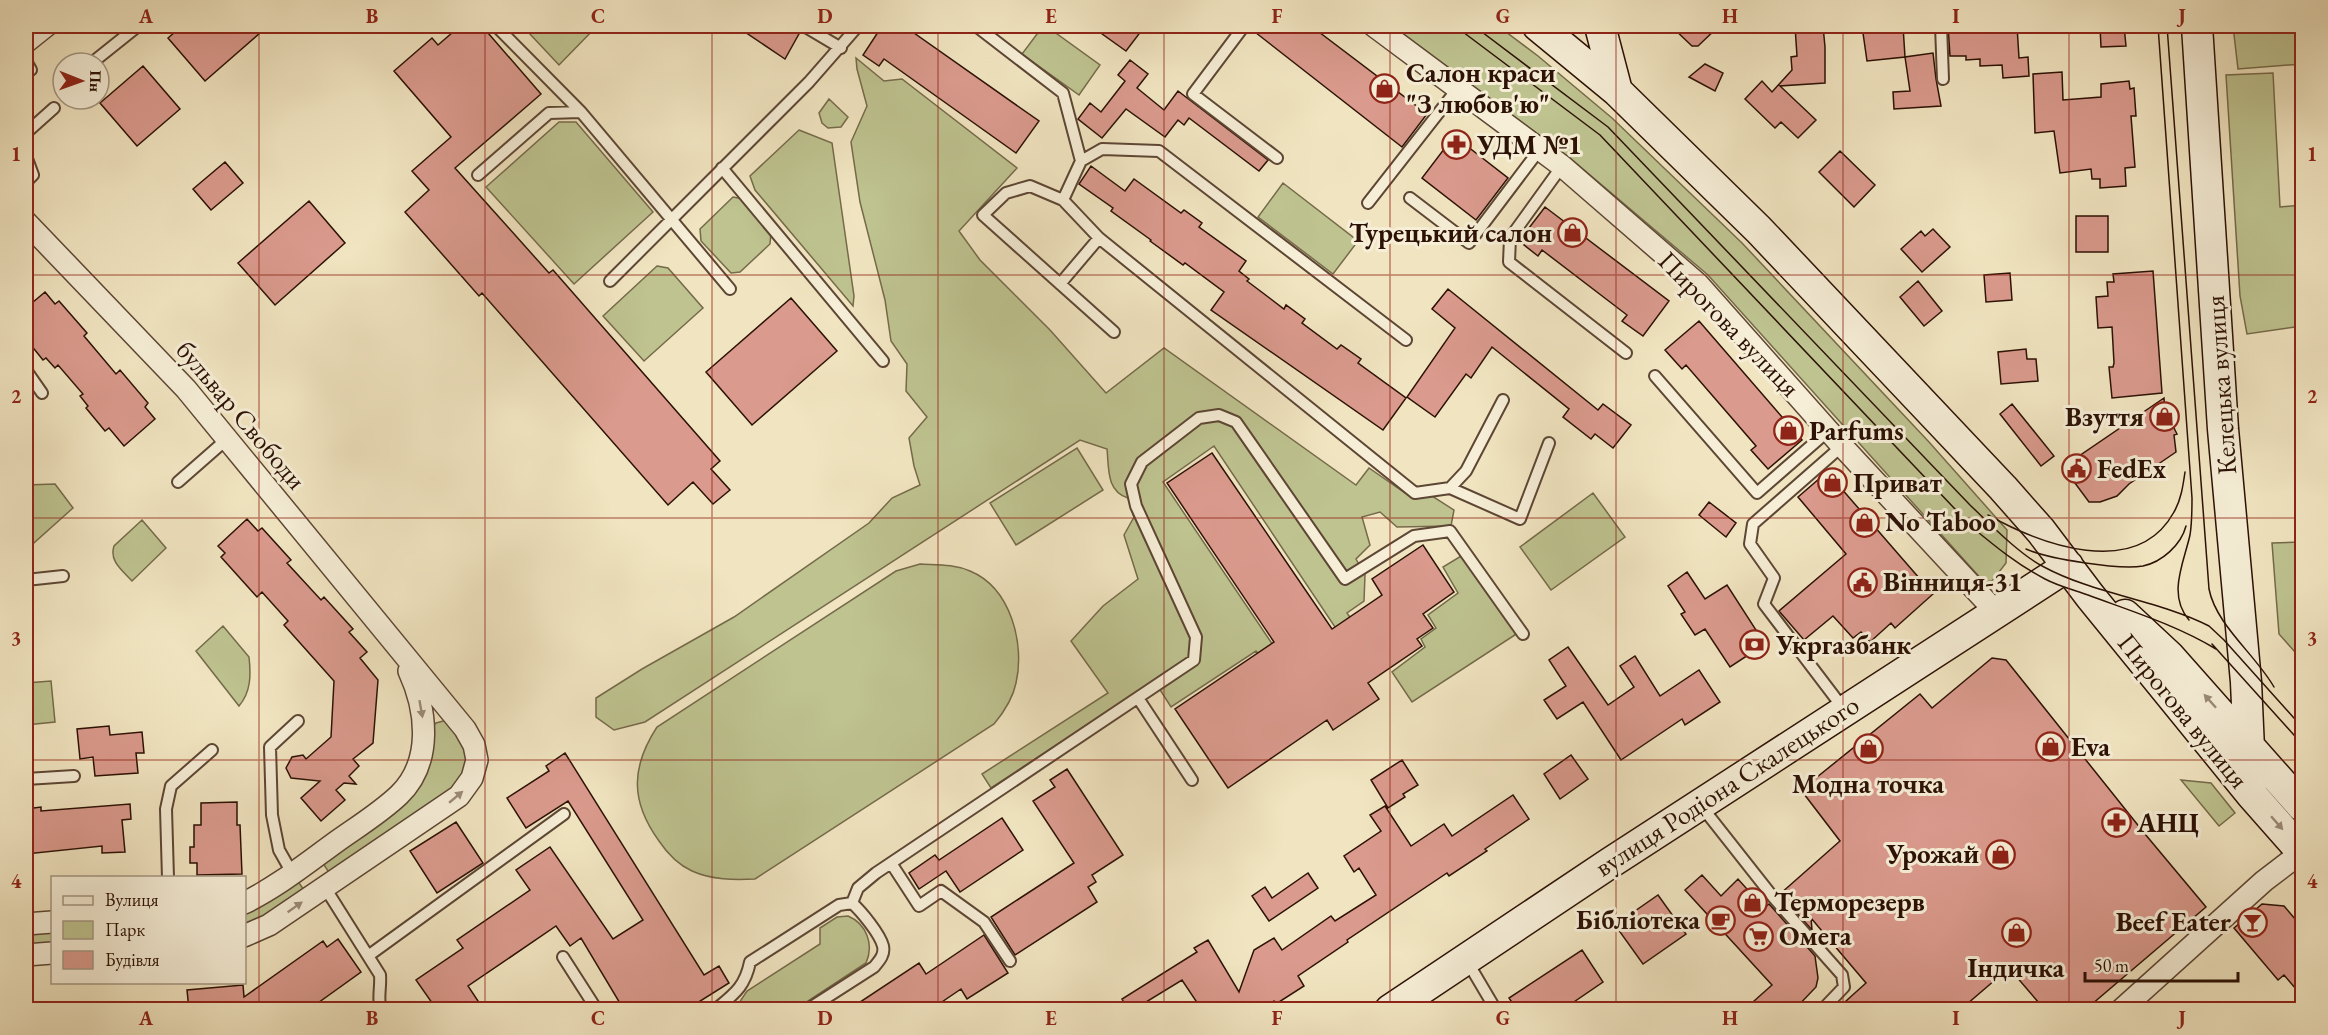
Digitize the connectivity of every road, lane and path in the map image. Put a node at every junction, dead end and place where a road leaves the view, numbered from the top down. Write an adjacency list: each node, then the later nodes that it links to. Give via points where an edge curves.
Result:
1 (46, 26): 13 (street)
2 (138, 26): 15 (lane)
3 (496, 26): 20 (lane)
4 (804, 26): 14 (lane)
5 (858, 26): 14 (lane)
6 (976, 26): 25 (lane, via 1063,93)
7 (1244, 26): 24 (lane, via 1193,94)
8 (1374, 26): 17 (street, Пирогова вулиця)
9 (1600, 26): 18 (main road)
10 (1941, 26): 16 (lane)
11 (2197, 26): 61 (main road, Келецька вулиця)
12 (1550, 29): 18 (main road, Пирогова вулиця)
13 (26, 42)
14 (841, 48): 27 (lane)
15 (107, 51)
16 (1943, 79)
17 (1458, 88): 22 (street, Пирогова вулиця); 32 (lane)
18 (1617, 91): 52 (main road, Пирогова вулиця, via 1759,230 2003,488)
19 (51, 111): 21 (lane)
20 (581, 112): 28 (lane, via 549,113); 33 (lane)
21 (26, 133)
22 (1540, 149): 26 (street, Пирогова вулиця); 30 (lane, via 1469,243)
23 (26, 156): 29 (lane, via 33,175)
24 (1277, 158)
25 (1082, 161): 31 (lane); 40 (lane, via 1102,149 1159,151)
26 (1562, 166): 41 (lane, via 1510,238 1509,262); 47 (street, Пирогова вулиця, via 1698,284)
27 (722, 168): 33 (lane); 42 (lane)
28 (478, 175)
29 (26, 182)
30 (1410, 198)
31 (1064, 200): 35 (lane); 37 (lane, via 1030,186 1006,193 983,215)
32 (1368, 203)
33 (670, 219): 36 (lane); 38 (lane)
34 (29, 231): 48 (street, бульвар Свободи, via 186,389)
35 (1099, 238): 37 (lane); 51 (lane, via 1415,493)
36 (610, 281)
37 (1060, 284): 39 (lane)
38 (730, 289)
39 (1114, 332)
40 (1406, 340)
41 (1626, 353)
42 (883, 361)
43 (26, 370): 45 (lane)
44 (1655, 376): 47 (lane, via 1757,493)
45 (42, 393)
46 (1503, 400): 51 (lane, via 1466,471)
47 (1835, 438): 55 (street, Пирогова вулиця); 59 (lane, via 1753,524 1750,544 1773,578 1764,604)
48 (227, 439): 50 (lane); 57 (street, бульвар Свободи)
49 (1549, 443): 51 (lane, via 1520,519)
50 (178, 482)
51 (1450, 488)
52 (2068, 566): 55 (main road, вулиця Родіона Скалецького); 61 (main road, Пирогова вулиця, one-way to 52, via 2169,656); 66 (main road, Пирогова вулиця)
53 (63, 576): 54 (lane)
54 (26, 580)
55 (1996, 612): 59 (main road, вулиця Родіона Скалецького)
56 (1523, 634): 58 (lane, via 1450,531 1414,536 1345,579 1236,422 1219,415 1199,418 1142,462 1131,484 1136,506 1196,637 1194,660)
57 (402, 654): 72 (street, бульвар Свободи, one-way to 72, via 423,713 423,747 414,773 399,795); 74 (street, бульвар Свободи, one-way to 57, via 459,796 474,772 477,754 472,739)
58 (1138, 698): 65 (lane); 71 (lane)
59 (1844, 710): 67 (main road, вулиця Родіона Скалецького)
60 (298, 721): 72 (lane, via 270,747 272,815 279,850)
61 (2249, 745): 66 (main road, Келецька вулиця); 68 (main road, Пирогова вулиця)
62 (212, 750): 73 (lane, via 171,786 166,809)
63 (74, 776): 64 (lane)
64 (26, 779)
65 (1192, 780)
66 (2251, 794): 70 (main road, Пирогова вулиця, one-way to 70)
67 (1701, 805): 84 (main road, вулиця Родіона Скалецького); 92 (lane, via 1773,897 1842,975 1844,987)
68 (2302, 806)
69 (564, 814): 82 (lane)
70 (2302, 852): 93 (street, via 2264,881)
71 (891, 863): 76 (lane, via 858,888); 85 (lane, via 918,906 941,891 984,922)
72 (300, 868): 74 (street); 75 (street, бульвар Свободи)
73 (168, 876)
74 (324, 886): 79 (street, бульвар Свободи, one-way to 74, via 264,928); 82 (lane)
75 (246, 902)
76 (852, 903): 88 (lane, via 839,905 750,962 740,989); 89 (lane, via 883,946 882,958)
77 (51, 922): 78 (street)
78 (26, 924)
79 (246, 935)
80 (51, 953): 81 (street)
81 (26, 955)
82 (368, 956): 86 (lane, via 380,975)
83 (563, 957): 87 (lane)
84 (1465, 959): 90 (main road, вулиця Родіона Скалецького); 91 (lane)
85 (1010, 961)
86 (379, 1009)
87 (597, 1010)
88 (715, 1010)
89 (807, 1010)
90 (1390, 1010)
91 (1496, 1010)
92 (1822, 1010)
93 (2121, 1010)

